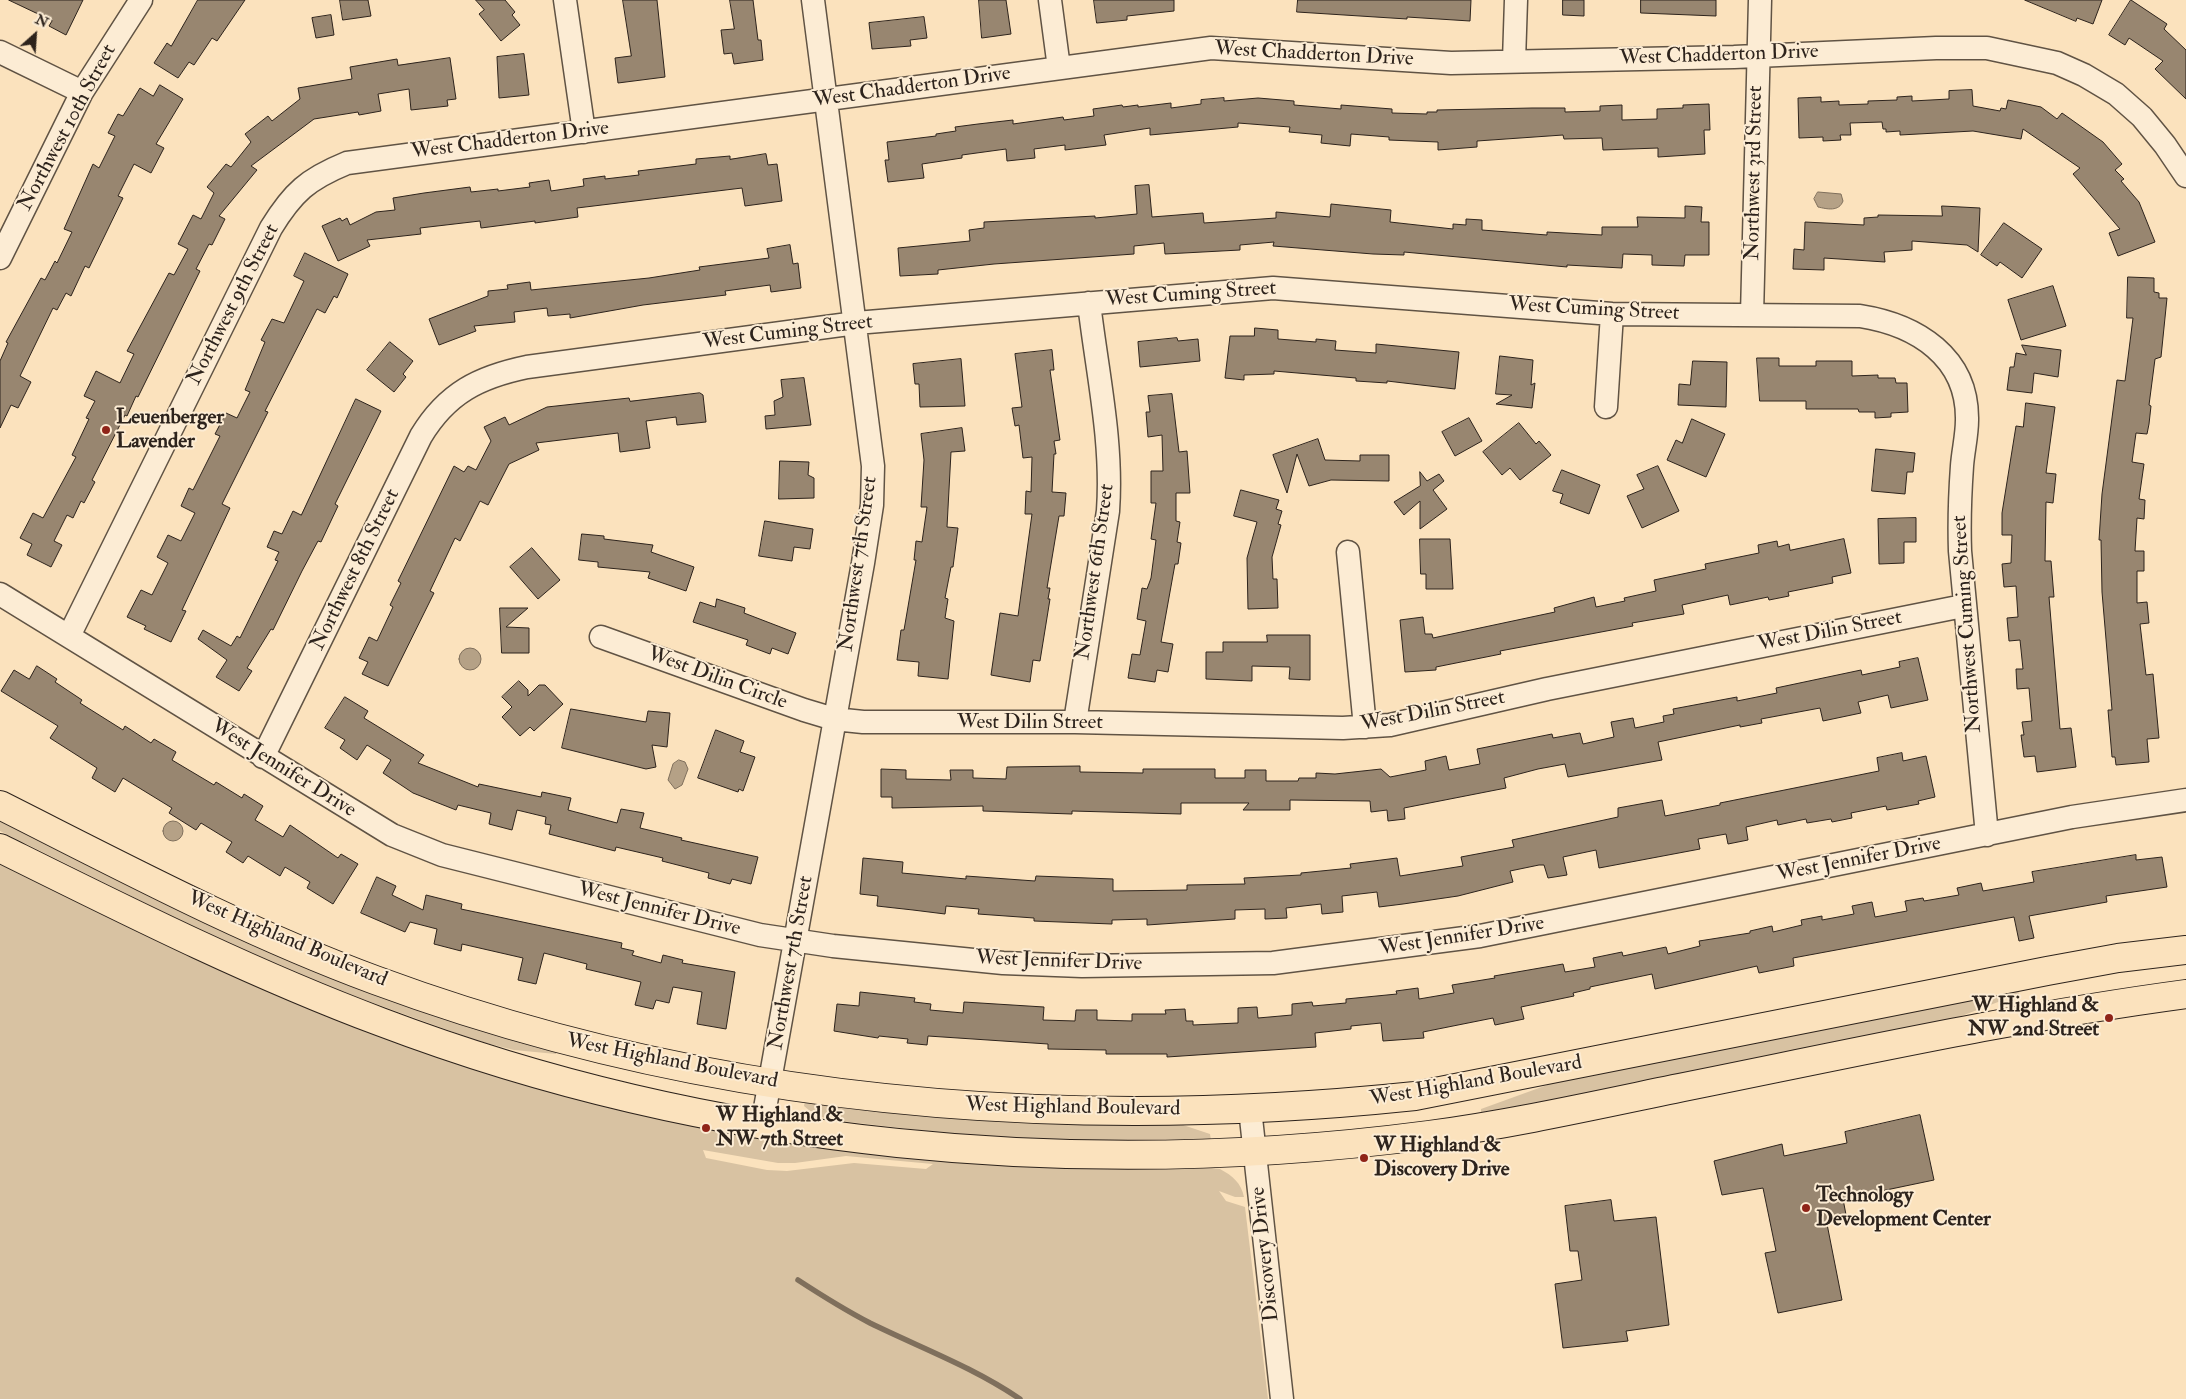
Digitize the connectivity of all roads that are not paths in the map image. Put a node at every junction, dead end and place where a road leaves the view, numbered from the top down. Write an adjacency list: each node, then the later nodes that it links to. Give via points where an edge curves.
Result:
1 (141, 0): 11 (street, Northwest 10th Street)
2 (565, 0): 13 (street)
3 (813, 0): 12 (street, Northwest 7th Street)
4 (1050, 0): 10 (street)
5 (1516, 0): 9 (street)
6 (1760, 0): 8 (street, Northwest 3rd Street)
7 (0, 52): 11 (street)
8 (1758, 56): 9 (street, West Chadderton Drive); 14 (street, West Chadderton Drive, via 1987,48 2057,63 2116,94 2142,117); 19 (street, Northwest 3rd Street)
9 (1514, 61): 10 (street, West Chadderton Drive, via 1442,62 1211,48)
10 (1059, 68): 12 (street, West Chadderton Drive)
11 (82, 92): 16 (street, Northwest 10th Street)
12 (826, 99): 13 (street, West Chadderton Drive); 20 (street, Northwest 7th Street)
13 (584, 132): 15 (street, West Chadderton Drive, via 377,158 347,163)
14 (2185, 171)
15 (321, 174): 27 (street, Northwest 9th Street, via 302,187 271,228)
16 (0, 258)
17 (1089, 303): 18 (street, West Cuming Street, via 1273,288); 20 (street, West Cuming Street); 30 (street, Northwest 6th Street, via 1110,480)
18 (1612, 314): 19 (street, West Cuming Street); 23 (street)
19 (1752, 315): 21 (street, West Cuming Street, via 1860,316 1894,323)
20 (856, 323): 22 (street, West Cuming Street, via 527,368 488,376); 29 (street, Northwest 7th Street, via 873,485 863,563)
21 (1924, 338): 26 (street, Northwest Cuming Street, via 1952,366 1966,398 1968,421 1960,503)
22 (461, 391): 32 (street, Northwest 8th Street, via 438,412 421,436)
23 (1606, 407)
24 (1348, 552): 31 (street)
25 (0, 594): 27 (street, West Jennifer Drive)
26 (1963, 606): 31 (street, West Dilin Street, via 1556,687 1390,725); 35 (street, Northwest Cuming Street)
27 (69, 636): 32 (street, West Jennifer Drive)
28 (601, 638): 29 (street, West Dilin Circle)
29 (834, 719): 30 (street, West Dilin Street, via 863,722); 37 (street, Northwest 7th Street)
30 (1075, 722): 31 (street, West Dilin Street)
31 (1365, 727)
32 (263, 757): 37 (street, West Jennifer Drive, via 392,836 442,855)
33 (2186, 800): 35 (street, West Jennifer Drive, via 2072,817)
34 (0, 805): 40 (main road, West Highland Boulevard, via 254,930 373,979 465,1012 562,1040 665,1064)
35 (1987, 835): 37 (street, West Jennifer Drive, via 1480,936 1273,963 1092,966 1012,963)
36 (0, 848): 42 (main road, West Highland Boulevard, via 246,967 385,1024 593,1088)
37 (795, 941): 40 (street, Northwest 7th Street)
38 (2186, 950): 41 (main road, West Highland Boulevard, via 2047,971 1415,1096)
39 (2186, 994): 43 (main road, West Highland Boulevard, via 2060,1013 1531,1119 1405,1138)
40 (770, 1082): 41 (main road, West Highland Boulevard, via 948,1106 1144,1112); 42 (street, Northwest 7th Street)
41 (1250, 1109): 43 (street, Discovery Drive)
42 (762, 1125): 43 (main road, West Highland Boulevard, via 838,1137 996,1151 1083,1154)
43 (1255, 1152): 44 (street, Discovery Drive)
44 (1282, 1399)

